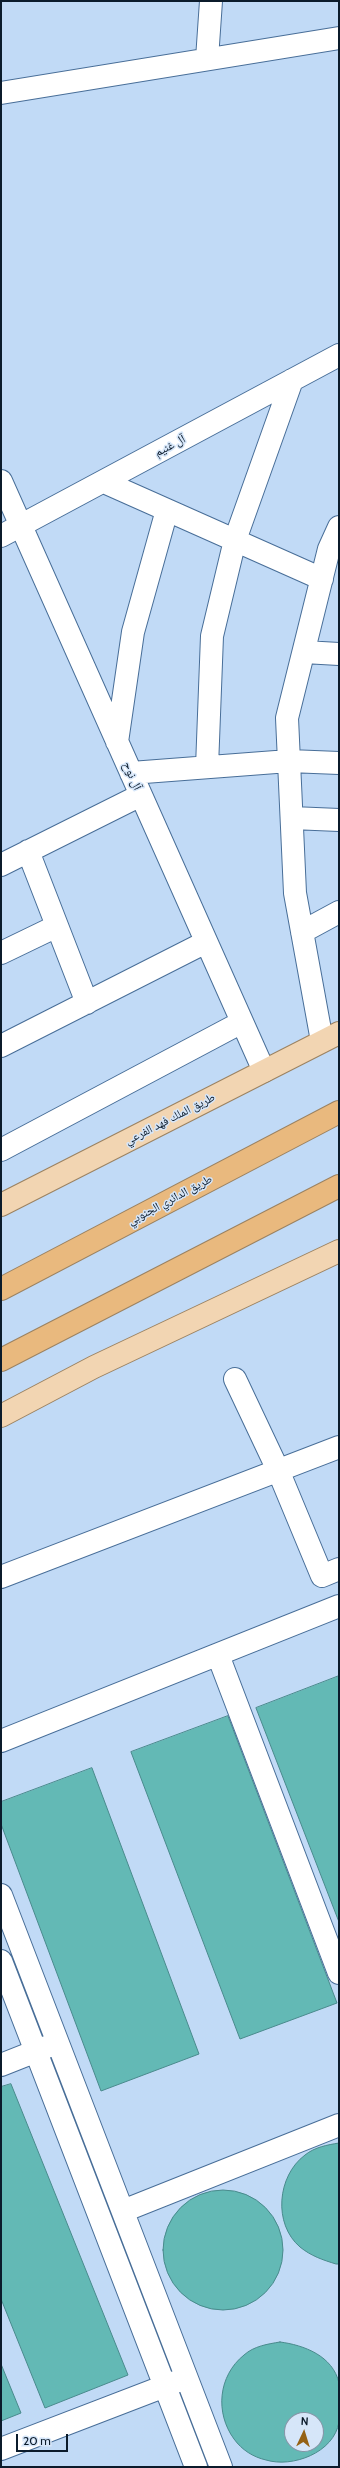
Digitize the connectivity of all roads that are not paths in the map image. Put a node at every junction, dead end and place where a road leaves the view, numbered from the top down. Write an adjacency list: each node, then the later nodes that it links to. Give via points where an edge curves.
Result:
1 (211, 1): 3 (street)
2 (339, 38): 3 (street)
3 (207, 59): 4 (street)
4 (1, 93)
5 (339, 355): 6 (street, آل غنيم)
6 (292, 380): 8 (street, آل غنيم); 13 (street)
7 (1, 481): 10 (street, آل نوح)
8 (104, 482): 9 (street); 10 (street, آل غنيم)
9 (167, 510): 13 (street); 17 (street, via 133,632)
10 (21, 526): 12 (street, آل غنيم); 17 (street, آل نوح)
11 (339, 527): 14 (street, via 329,549)
12 (1, 536)
13 (235, 540): 14 (street); 20 (street, via 212,636)
14 (322, 579): 15 (street)
15 (304, 652): 16 (street); 18 (street, via 287,718)
16 (339, 654)
17 (117, 742): 21 (street, آل نوح)
18 (289, 761): 19 (street); 20 (street); 23 (street)
19 (339, 763)
20 (207, 767): 21 (street)
21 (131, 773): 22 (street, آل نوح)
22 (140, 794): 25 (street); 30 (street, آل نوح)
23 (292, 818): 24 (street); 29 (street, via 295,893)
24 (339, 820)
25 (28, 851): 26 (street); 28 (street)
26 (1, 865)
27 (339, 912): 29 (street)
28 (57, 926): 31 (street); 32 (street)
29 (302, 932): 34 (street)
30 (206, 942): 32 (street); 33 (street, آل نوح)
31 (1, 953)
32 (87, 1003): 35 (street)
33 (242, 1022): 36 (street, آل نوح); 38 (street)
34 (330, 1037): 36 (main road, طريق الملك فهد الفرعي)
35 (1, 1046)
36 (264, 1071): 40 (main road, طريق الملك فهد الفرعي)
37 (339, 1112): 42 (highway, طريق الدائري الجنوبي)
38 (1, 1150)
39 (339, 1186): 43 (highway)
40 (1, 1205)
41 (339, 1251): 45 (main road, via 94,1367)
42 (1, 1289)
43 (1, 1360)
44 (235, 1379): 47 (street)
45 (1, 1416)
46 (339, 1447): 47 (street)
47 (278, 1470): 48 (street, via 322,1576); 49 (street)
48 (339, 1569)
49 (1, 1577)
50 (339, 1606): 51 (street)
51 (218, 1654): 52 (street); 55 (street)
52 (1, 1742)
53 (1, 1895): 56 (street)
54 (1, 1961): 57 (street)
55 (339, 1973)
56 (58, 2042): 57 (street); 60 (street)
57 (36, 2051): 58 (street); 62 (street)
58 (1, 2065)
59 (339, 2125): 60 (street)
60 (123, 2211): 61 (street)
61 (186, 2377): 62 (street); 65 (street)
62 (165, 2387): 63 (street); 64 (street)
63 (1, 2450)
64 (196, 2467)
65 (221, 2467)

